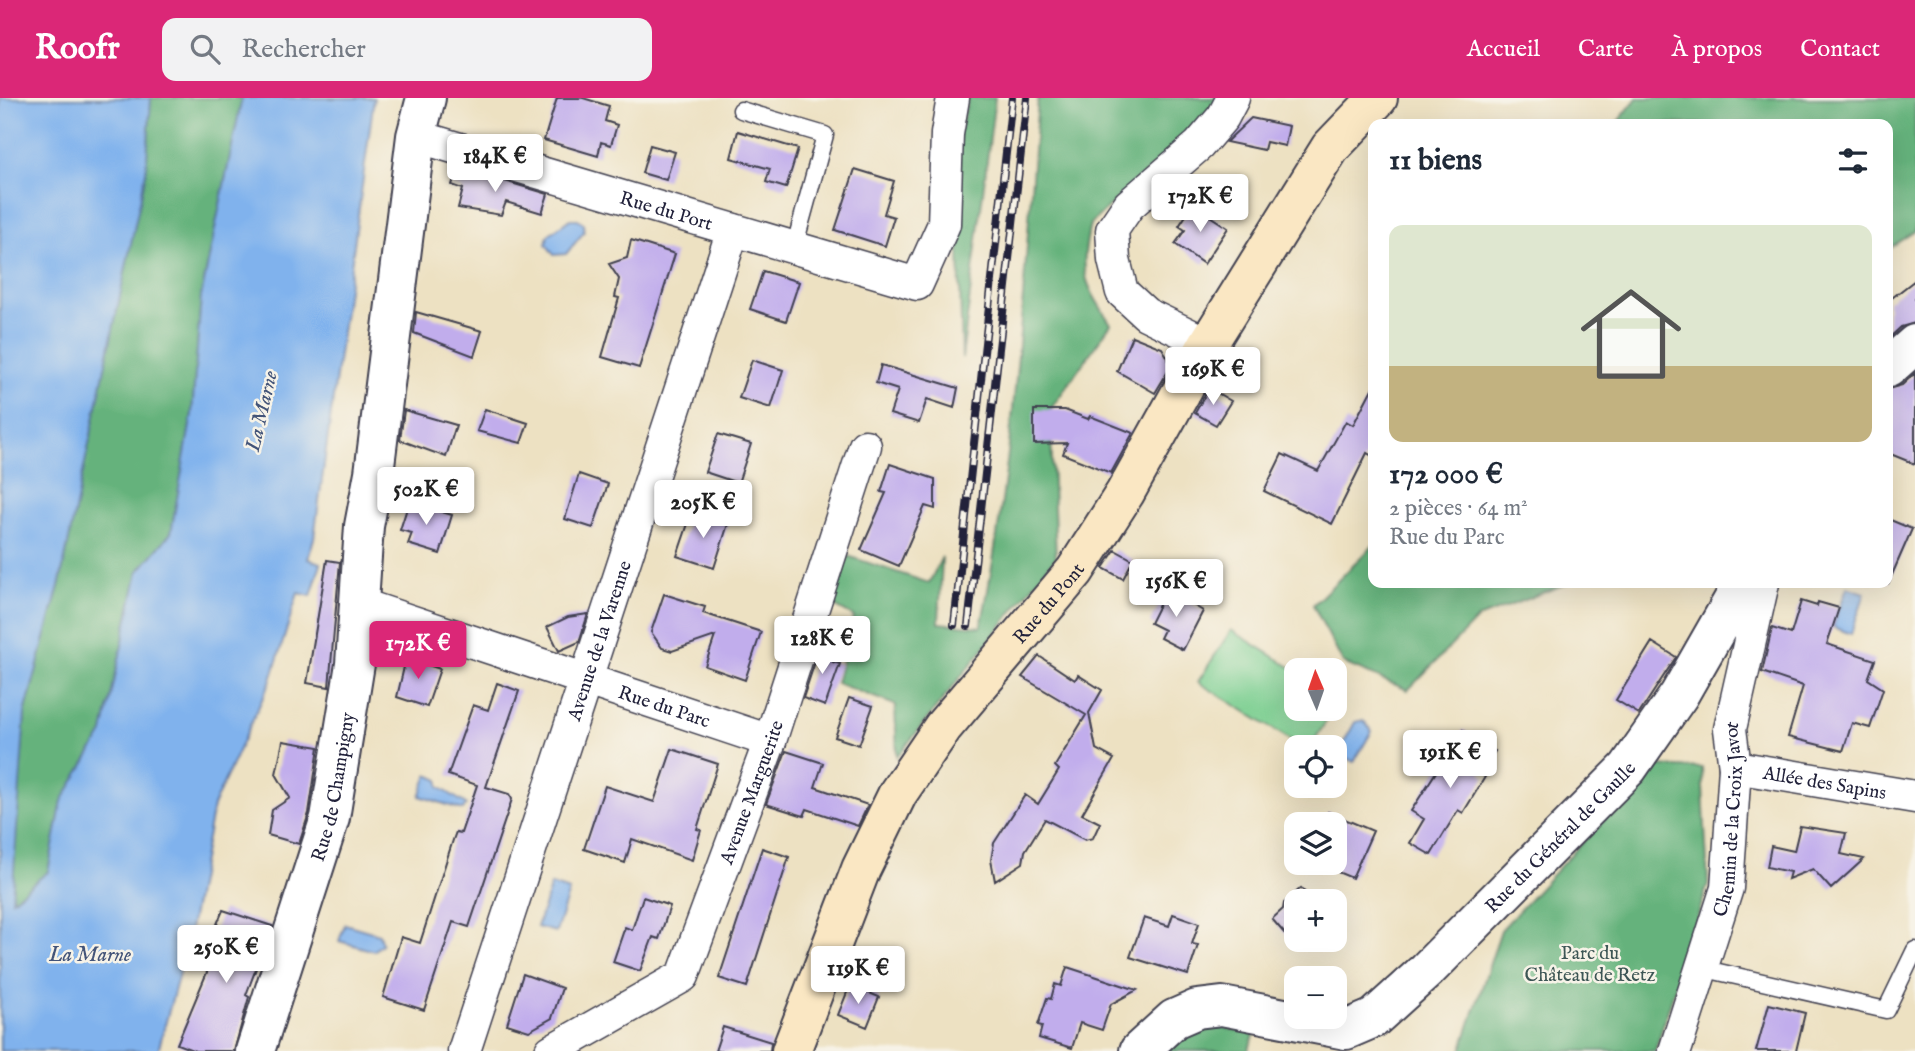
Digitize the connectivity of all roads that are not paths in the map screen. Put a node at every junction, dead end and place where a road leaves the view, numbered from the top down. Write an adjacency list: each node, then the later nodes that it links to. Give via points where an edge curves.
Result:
1 (426, 98): 6 (street, Rue de Champigny)
2 (953, 98): 8 (street, Rue du Port, via 944,224 917,284)
3 (1233, 98): 9 (street, via 1199,145 1129,205 1112,230 1122,292 1146,314)
4 (1378, 98): 9 (main road, Rue du Pont, via 1330,148)
5 (741, 110): 8 (lane, via 825,135)
6 (416, 136): 7 (street, Rue du Port); 15 (street, Rue de Champigny, via 374,473 365,513)
7 (733, 230): 8 (street, Rue du Port); 16 (street, Avenue de la Varenne)
8 (794, 248)
9 (1208, 344): 25 (main road, Rue du Pont, via 1125,493 1074,571 943,727 898,793 861,869)
10 (1915, 344): 11 (street)
11 (1893, 364)
12 (865, 446): 17 (street, Avenue Marguerite)
13 (1740, 588): 26 (street, Rue du Général de Gaulle, via 1679,695 1629,768 1374,1018 1346,1030 1222,1006 1198,1009 1174,1019)
14 (1762, 588): 18 (street, Chemin de la Croix Javot, via 1730,729)
15 (359, 604): 16 (street, Rue du Parc); 22 (street, Rue de Champigny, via 355,664 330,818)
16 (586, 681): 17 (street, Rue du Parc); 23 (street, Avenue de la Varenne)
17 (770, 741): 24 (street, Avenue Marguerite, via 683,976)
18 (1735, 767): 19 (street, Allée des Sapins); 21 (street, Chemin de la Croix Javot, via 1727,888)
19 (1915, 797)
20 (1915, 950): 21 (lane, via 1886,1010)
21 (1701, 968): 27 (street, Chemin de la Croix Javot)
22 (255, 1051)
23 (464, 1051)
24 (551, 1051)
25 (791, 1051)
26 (1139, 1051)
27 (1675, 1051)

